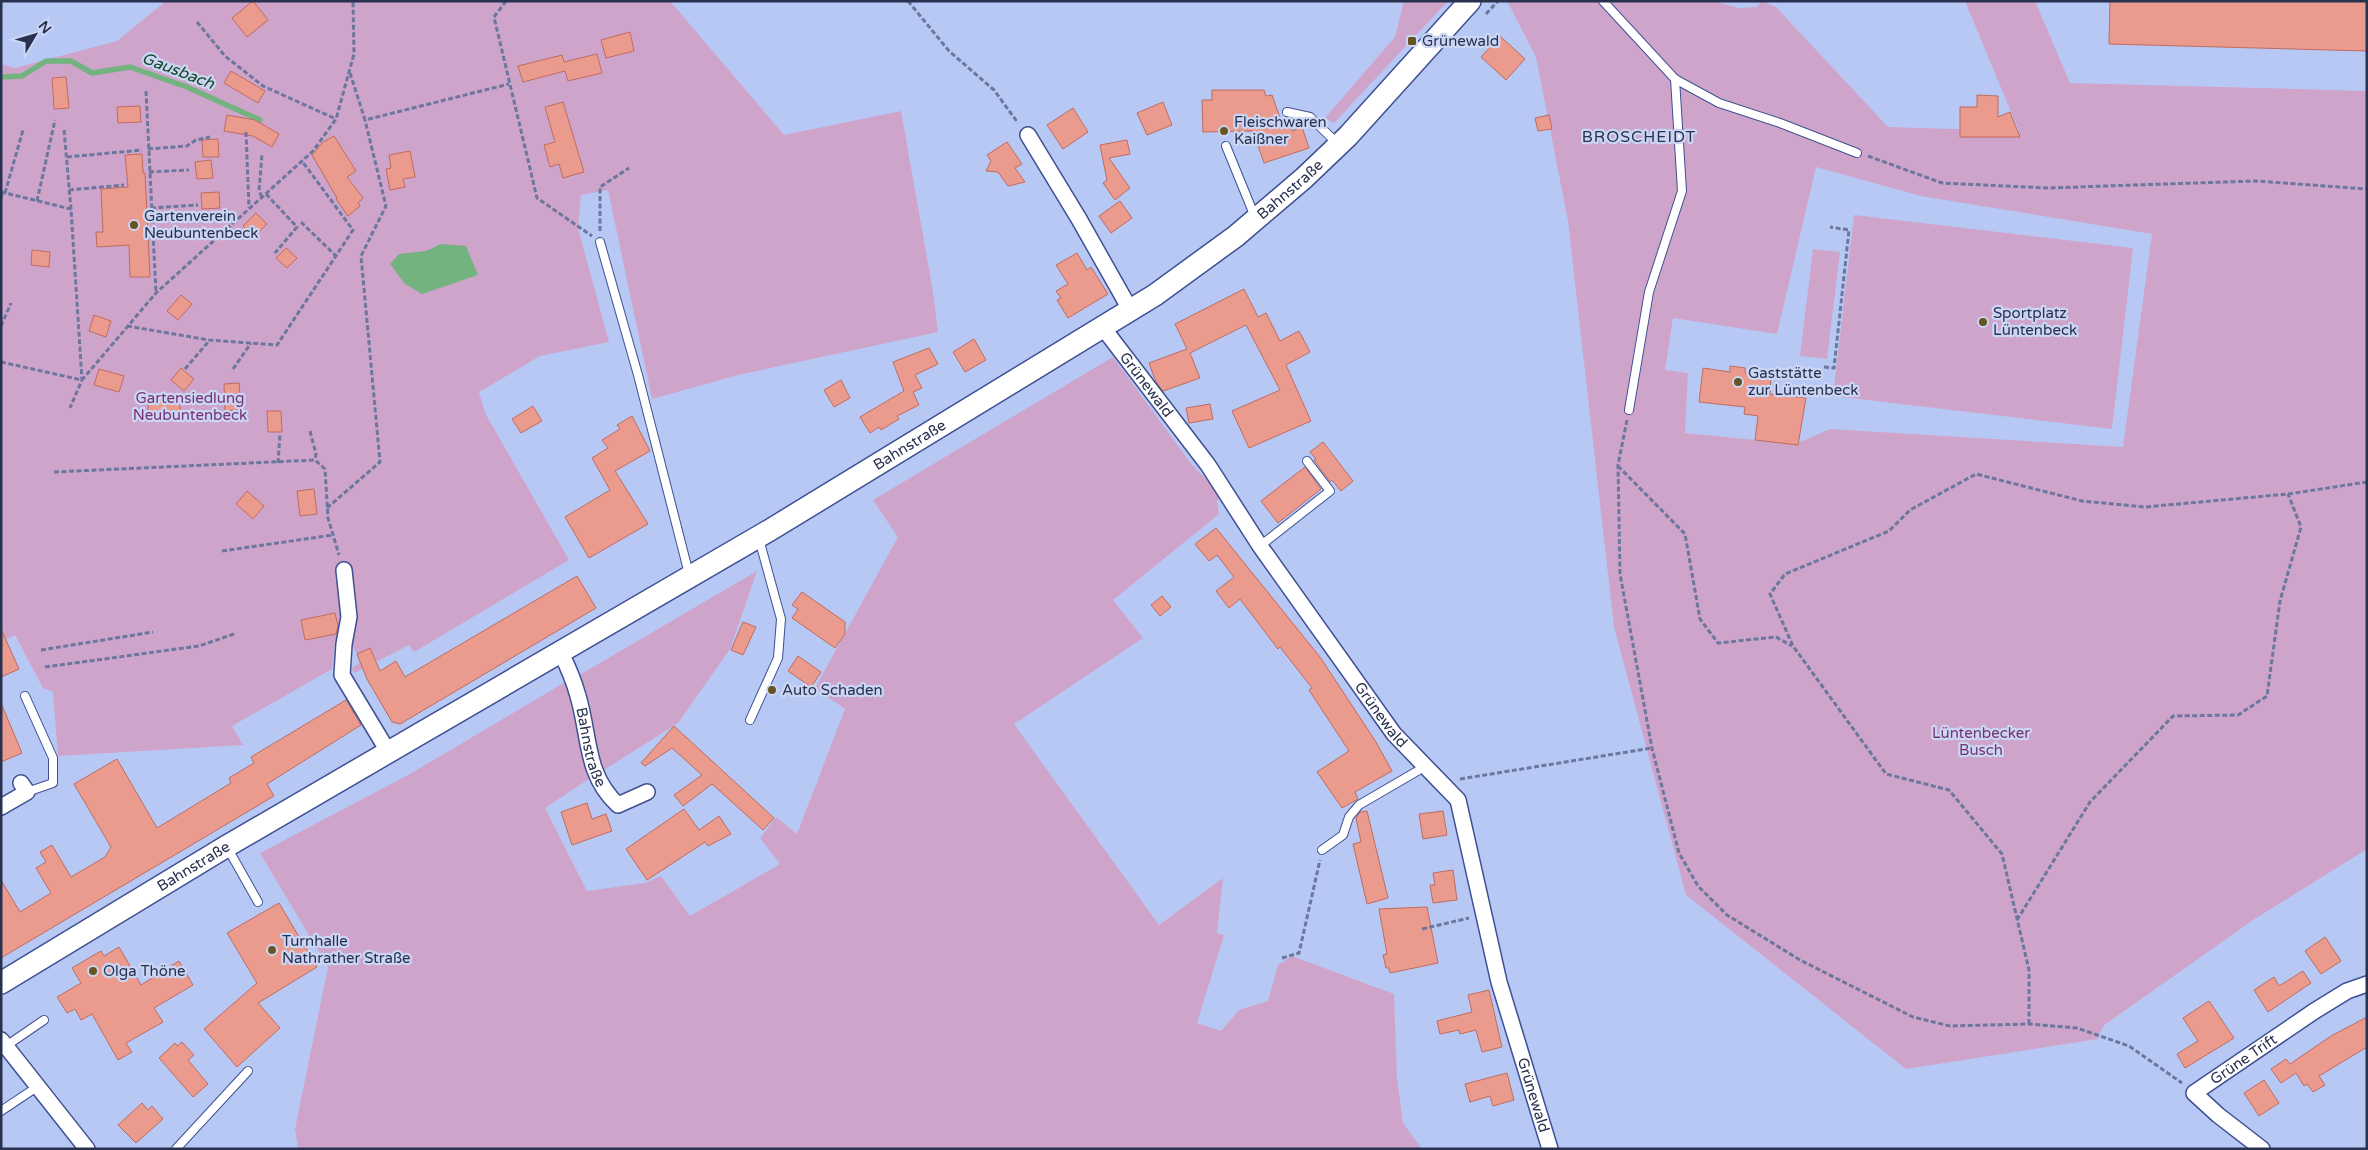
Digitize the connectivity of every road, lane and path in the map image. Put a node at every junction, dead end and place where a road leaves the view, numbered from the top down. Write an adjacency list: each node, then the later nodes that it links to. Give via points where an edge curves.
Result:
1 (353, 1): 7 (path, via 354,54)
2 (506, 1): 9 (path, via 494,17)
3 (908, 1): 18 (path, via 949,51 994,90)
4 (1470, 1): 20 (main road, Bahnstraße)
5 (1603, 1): 8 (lane)
6 (197, 22): 13 (path, via 225,56 263,86)
7 (350, 72): 13 (path); 14 (path)
8 (1675, 80): 24 (lane, via 1719,103); 62 (lane, via 1682,191 1649,292)
9 (509, 84): 14 (path); 45 (path, via 537,198)
10 (146, 91): 22 (path)
11 (1287, 112): 20 (lane, via 1310,117)
12 (55, 120): 37 (path)
13 (336, 120): 27 (path)
14 (364, 120): 72 (path, via 386,206 361,256 380,462)
15 (23, 130): 34 (path)
16 (64, 130): 26 (path)
17 (246, 132): 41 (path)
18 (1028, 135): 50 (street)
19 (210, 137): 22 (path, via 187,146)
20 (1338, 145): 42 (main road, Bahnstraße)
21 (1226, 146): 42 (lane)
22 (148, 149): 30 (path)
23 (142, 150): 26 (path)
24 (1857, 153): 32 (path, via 1942,183 2047,188 2256,181)
25 (262, 154): 35 (path, via 259,191)
26 (66, 157): 33 (path)
27 (302, 161): 35 (path); 47 (path, via 353,230)
28 (629, 168): 45 (path, via 600,187)
29 (189, 170): 30 (path)
30 (149, 172): 39 (path)
31 (124, 185): 33 (path)
32 (2367, 189)
33 (69, 190): 40 (path)
34 (3, 192): 36 (path); 37 (path)
35 (264, 195): 41 (path); 46 (path, via 297,227)
36 (1, 199)
37 (37, 201): 40 (path)
38 (198, 205): 39 (path)
39 (151, 208): 48 (path)
40 (71, 209): 60 (path)
41 (249, 209): 48 (path)
42 (1256, 219): 50 (main road, Bahnstraße, via 1191,270)
43 (301, 222): 47 (path)
44 (1830, 227): 57 (path, via 1849,230 1834,368)
45 (600, 242): 78 (lane, via 638,374)
46 (275, 253)
47 (336, 256): 55 (path, via 277,345)
48 (156, 293): 52 (path)
49 (11, 303): 51 (path)
50 (1131, 311): 53 (main road, Bahnstraße)
51 (1, 326)
52 (127, 326): 54 (path); 60 (path)
53 (1104, 329): 74 (main road, Bahnstraße); 75 (street, Grünewald, via 1208,465)
54 (209, 340): 55 (path); 58 (path)
55 (251, 342): 59 (path)
56 (1, 362): 60 (path)
57 (1824, 367)
58 (185, 368)
59 (233, 369)
60 (82, 380): 61 (path)
61 (70, 408)
62 (1629, 410): 68 (path)
63 (310, 431): 65 (path)
64 (280, 434): 67 (path)
65 (315, 460): 67 (path); 72 (path, via 324,469)
66 (1306, 461): 75 (lane, via 1330,491)
67 (278, 463): 69 (path)
68 (1618, 465): 81 (path, via 1685,534 1700,619 1718,643 1776,637); 87 (path, via 1620,574)
69 (54, 472)
70 (2367, 482): 71 (path)
71 (2288, 494): 81 (path, via 2145,507 2082,501 1976,474 1910,510 1889,530 1785,574 1770,594); 98 (path, via 2301,528 2280,601 2267,696 2238,715 2173,716 2090,802)
72 (327, 508): 73 (path)
73 (333, 535): 76 (path); 77 (path)
74 (758, 537): 78 (main road, Bahnstraße); 86 (lane, via 781,619 778,658)
75 (1260, 546): 89 (street, Grünewald, via 1394,734)
76 (222, 551)
77 (344, 570): 88 (street, via 349,617 342,675)
78 (689, 576): 83 (main road, Bahnstraße)
79 (153, 632): 82 (path)
80 (234, 634): 84 (path, via 199,646)
81 (1793, 646): 98 (path, via 1886,774 1949,790 2002,854)
82 (42, 650)
83 (561, 653): 88 (main road, Bahnstraße); 92 (street, Bahnstraße, via 579,696 594,773 605,793 618,806)
84 (44, 667)
85 (25, 696): 91 (lane, via 52,758 53,783)
86 (750, 720)
87 (1652, 748): 90 (path); 104 (path, via 1679,853 1698,886 1727,915 1800,960 1913,1017 1950,1026)
88 (389, 753): 94 (main road, Bahnstraße)
89 (1426, 766): 90 (street, Grünewald); 95 (lane, via 1359,805 1349,817 1344,835)
90 (1442, 782): 97 (street, Grünewald, via 1458,800)
91 (24, 788): 93 (street)
92 (647, 792)
93 (1, 806)
94 (227, 846): 96 (lane); 101 (main road, Bahnstraße)
95 (1322, 850): 100 (path, via 1299,953)
96 (258, 902)
97 (1485, 915): 99 (path); 112 (street, Grünewald, via 1499,982)
98 (2016, 920): 104 (path, via 2029,970)
99 (1422, 929)
100 (1282, 958)
101 (1, 984)
102 (2367, 984): 108 (street, Grüne Trift, via 2347,991 2313,1012)
103 (44, 1020): 105 (lane)
104 (2029, 1024): 108 (path, via 2077,1028 2129,1046)
105 (4, 1043): 107 (street)
106 (248, 1071): 111 (lane)
107 (37, 1087): 109 (lane); 110 (street)
108 (2194, 1093): 113 (street, Grüne Trift)
109 (1, 1111)
110 (87, 1149)
111 (176, 1149)
112 (1550, 1149)
113 (2262, 1149)

